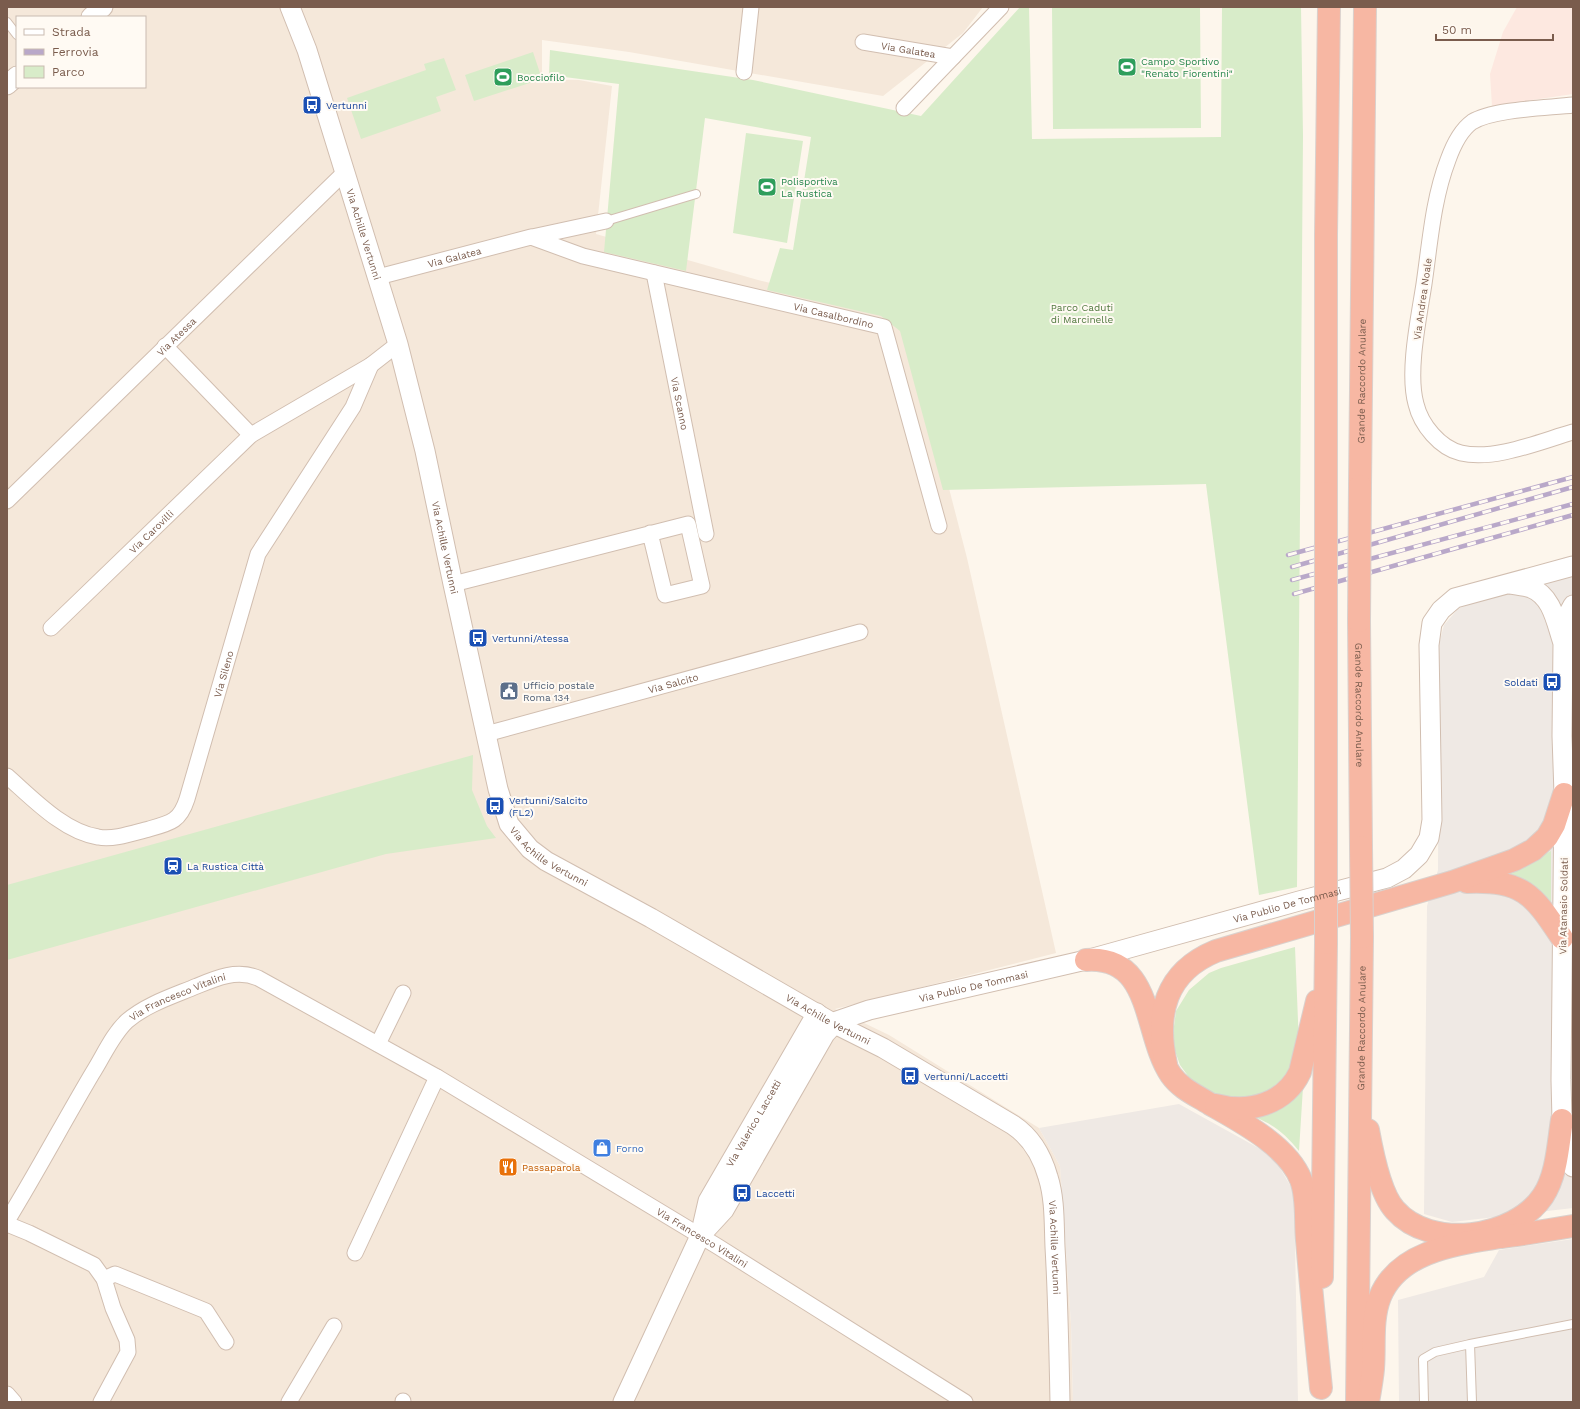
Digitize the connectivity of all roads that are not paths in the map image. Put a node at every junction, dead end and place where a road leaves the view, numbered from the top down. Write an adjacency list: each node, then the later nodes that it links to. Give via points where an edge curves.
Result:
1 (103, 7): 7 (street)
2 (290, 7): 17 (street, Via Achille Vertunni)
3 (751, 7): 12 (street)
4 (1001, 7): 11 (street, Via Galatea)
5 (1329, 7): 44 (highway, bridge, via 1326,235)
6 (1365, 7): 50 (highway, Grande Raccordo Anulare, bridge, via 1359,621 1362,847)
7 (92, 16)
8 (7, 22): 9 (lane)
9 (16, 34)
10 (863, 42): 11 (street, Via Galatea)
11 (953, 57): 16 (street, Via Galatea)
12 (744, 72)
13 (16, 77): 14 (street)
14 (7, 84)
15 (1573, 105): 26 (street, Via Andrea Noale, via 1486,115 1472,122 1461,133 1448,159 1437,194 1414,354 1413,389 1420,417 1428,428 1446,446 1461,453 1489,455)
16 (904, 108)
17 (345, 172): 22 (street, Via Achille Vertunni); 24 (street, Via Atessa)
18 (696, 194): 19 (lane)
19 (606, 221): 20 (street, Via Galatea)
20 (531, 237): 21 (street, Via Casalbordino, via 583,256); 22 (street, Via Galatea)
21 (654, 273): 29 (street, Via Casalbordino, via 884,327); 31 (street, Via Scanno)
22 (378, 276): 23 (street, Via Achille Vertunni)
23 (398, 344): 25 (street, Via Carovilli); 34 (street, Via Achille Vertunni, via 425,451)
24 (165, 346): 27 (street); 28 (street, Via Atessa)
25 (371, 365): 27 (street, Via Carovilli); 40 (street, Via Sileno, via 353,407 258,554 182,813 173,820 155,827 124,835 99,837 68,826)
26 (1573, 432)
27 (251, 435): 36 (street, Via Carovilli)
28 (7, 501)
29 (938, 526)
30 (650, 533): 30 (street, via 688,524 702,586 665,595); 34 (street)
31 (706, 534)
32 (1573, 566): 33 (street, Via Publio De Tommasi)
33 (1508, 583): 38 (street, Via Atanasio Soldati, via 1532,588 1545,597 1552,608); 45 (street, Via Publio De Tommasi, via 1455,598 1441,610 1432,624 1429,645 1432,820 1429,838 1412,863 1387,878)
34 (452, 584): 39 (street, Via Achille Vertunni)
35 (1573, 605): 38 (street, Via Atanasio Soldati, via 1568,614)
36 (51, 628)
37 (860, 632): 39 (street, Via Salcito)
38 (1563, 644): 41 (street, Via Atanasio Soldati)
39 (486, 734): 47 (street, Via Achille Vertunni, via 506,816 516,833 537,855)
40 (7, 776)
41 (1564, 794): 42 (highway, via 1554,825 1540,845 1514,860); 43 (street, Via Atanasio Soldati)
42 (1452, 882): 43 (highway, via 1489,881 1518,889 1536,902); 51 (highway, via 1250,940 1211,953 1194,962 1178,977 1164,1008 1161,1029)
43 (1562, 938): 55 (street, Via Atanasio Soldati)
44 (1326, 952): 54 (highway, via 1301,1068 1293,1084 1276,1099 1259,1106 1222,1107); 68 (highway)
45 (1086, 960): 48 (street, Via Publio De Tommasi, via 869,1010); 51 (highway, via 1096,959 1111,963 1125,970 1134,980)
46 (403, 993): 49 (street)
47 (817, 1013): 48 (street, Via Achille Vertunni); 53 (street, Via Valerico Laccetti)
48 (833, 1023): 53 (street, Via Valerico Laccetti); 74 (street, Via Achille Vertunni, via 878,1045 1013,1125 1036,1149 1049,1178 1053,1206 1059,1304)
49 (378, 1044): 52 (street, Via Francesco Vitalini); 57 (street, Via Francesco Vitalini, via 247,974 219,977 156,1003 135,1015 119,1030)
50 (1360, 1050): 55 (highway, via 1364,1110 1370,1144 1385,1196 1401,1216 1423,1228 1445,1234 1471,1234 1500,1228 1522,1217 1542,1197 1552,1178); 75 (highway, Grande Raccordo Anulare)
51 (1166, 1064): 54 (highway, via 1176,1081)
52 (437, 1077): 60 (street, Via Francesco Vitalini); 61 (street)
53 (782, 1090): 60 (street, Via Valerico Laccetti)
54 (1209, 1103): 68 (highway, via 1272,1144 1289,1160 1301,1181 1305,1199)
55 (1562, 1120): 56 (street, Via Atanasio Soldati)
56 (1573, 1167)
57 (7, 1221)
58 (7, 1224): 62 (street, via 94,1265)
59 (1573, 1226): 76 (highway, via 1452,1245 1430,1252 1404,1267 1387,1282 1379,1298 1374,1326 1373,1369)
60 (700, 1236): 72 (street, Via Valerico Laccetti); 73 (street, Via Francesco Vitalini)
61 (355, 1253)
62 (104, 1279): 65 (street, via 115,1274 206,1311); 70 (street, via 127,1340 128,1352)
63 (1573, 1324): 66 (lane)
64 (334, 1326): 71 (street)
65 (226, 1342)
66 (1470, 1344): 77 (lane, via 1434,1352 1423,1359); 78 (lane)
67 (7, 1394): 69 (street)
68 (1321, 1395)
69 (14, 1402)
70 (101, 1402)
71 (289, 1402)
72 (623, 1402)
73 (965, 1402)
74 (1060, 1402)
75 (1357, 1402)
76 (1368, 1402)
77 (1424, 1402)
78 (1472, 1402)

